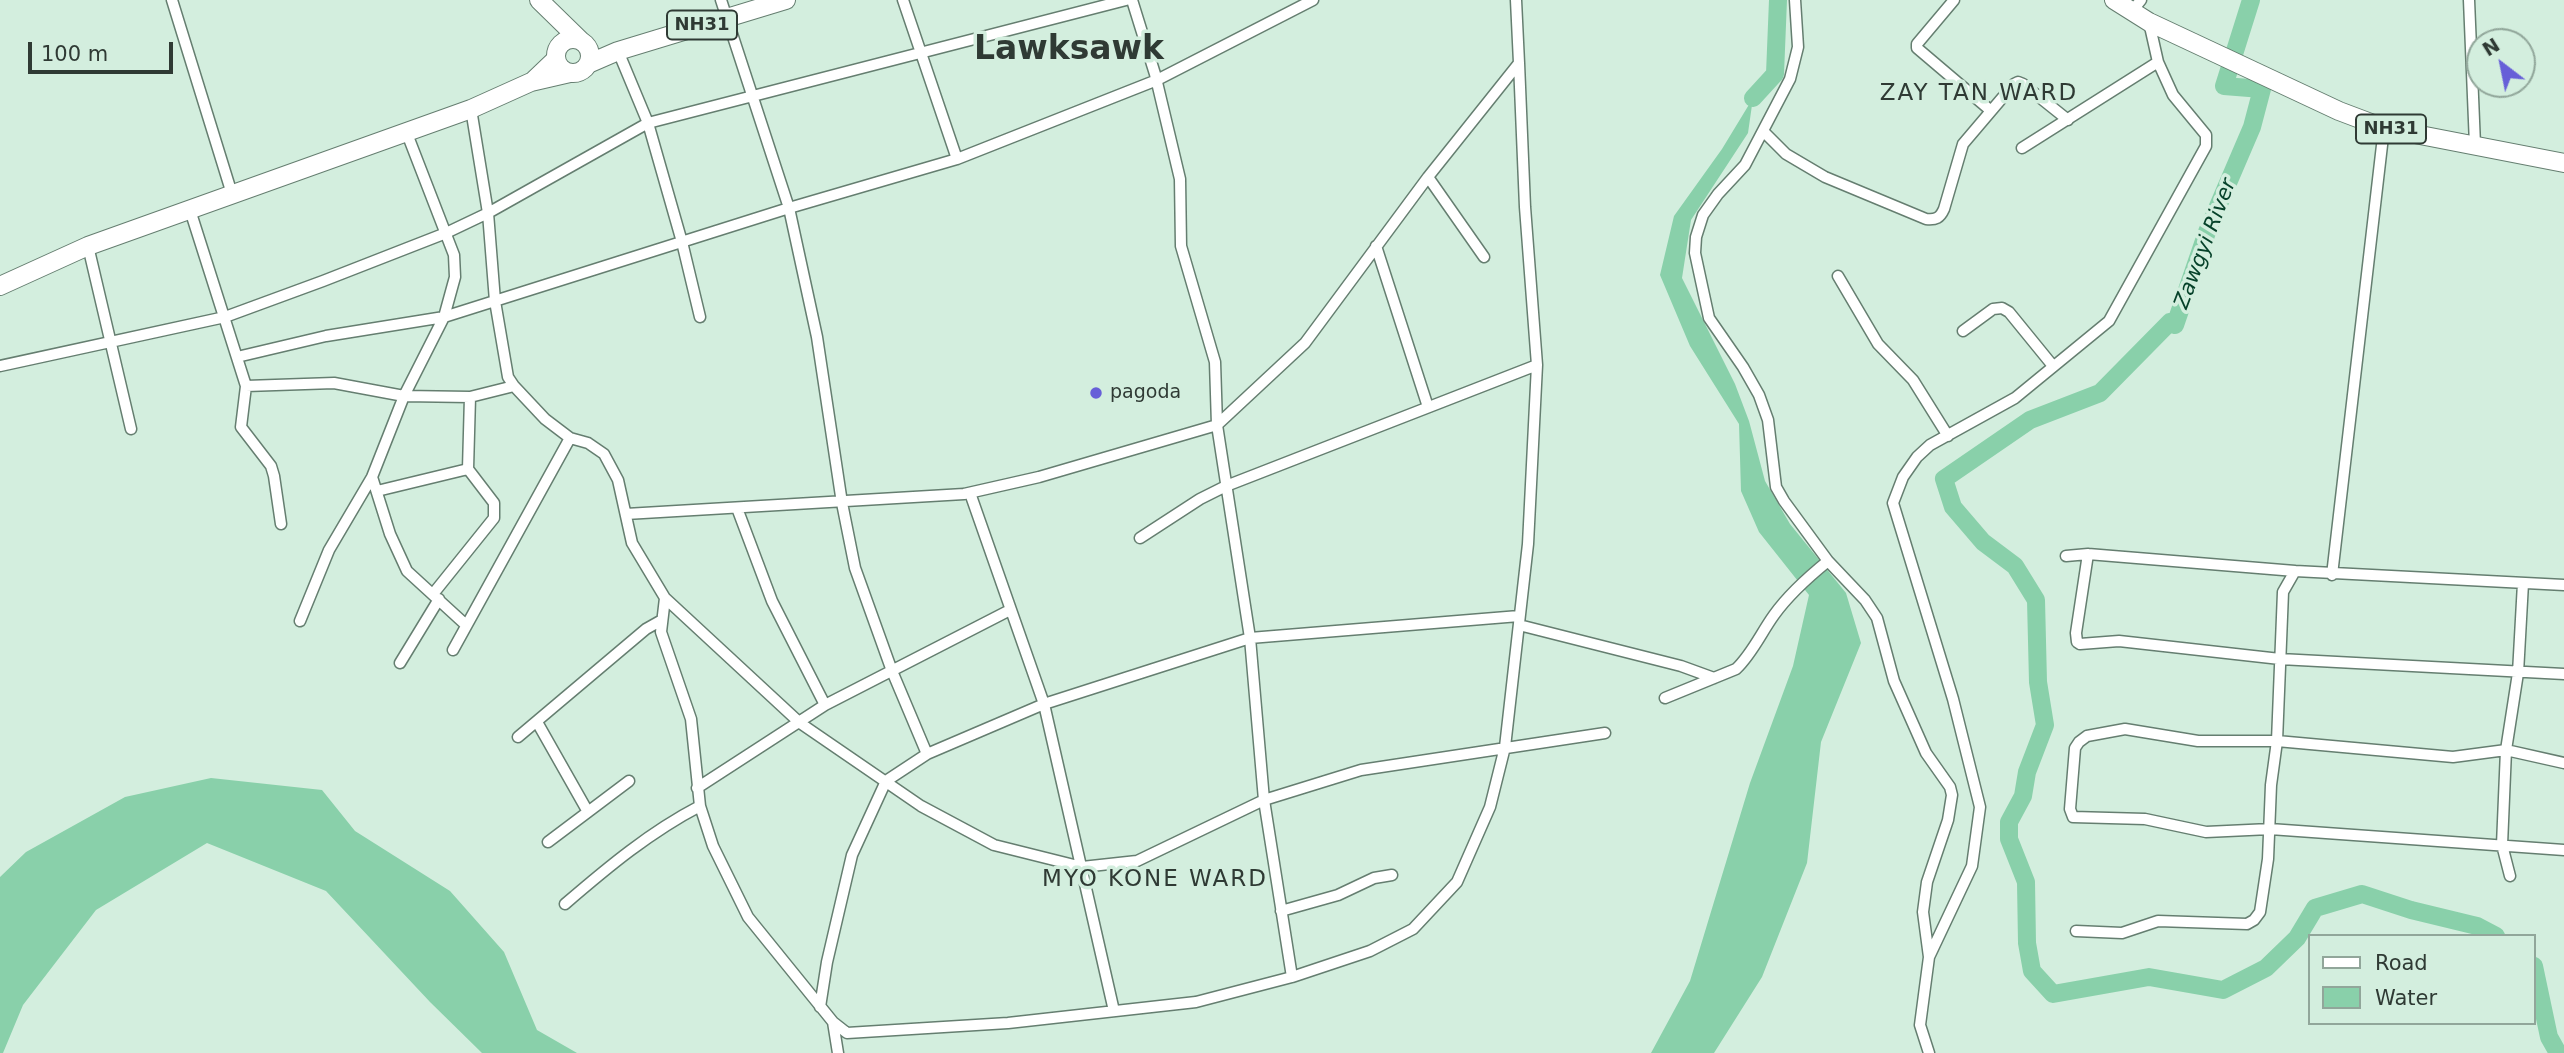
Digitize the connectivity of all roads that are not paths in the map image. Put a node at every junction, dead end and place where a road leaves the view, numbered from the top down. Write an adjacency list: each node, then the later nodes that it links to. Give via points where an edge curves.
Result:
1 (172, 0): 38 (street)
2 (786, 0): 14 (main road, NH31)
3 (903, 0): 18 (street)
4 (1126, 0): 18 (street)
5 (1132, 0): 23 (street)
6 (1516, 0): 20 (street)
7 (1795, 0): 32 (street, via 1795,63)
8 (1954, 0): 27 (street, via 1917,48)
9 (2114, 0): 13 (main road, NH31)
10 (2469, 0): 33 (street)
11 (1307, 2): 23 (street)
12 (545, 5): 16 (main road); 19 (main road)
13 (2137, 6): 15 (main road, NH31)
14 (723, 9): 17 (main road, NH31); 25 (street)
15 (2149, 22): 21 (street); 30 (main road, NH31)
16 (585, 51): 17 (main road, NH31); 19 (main road, via 566,41); 22 (main road, via 580,71)
17 (618, 51): 29 (street)
18 (921, 53): 25 (street); 35 (street)
19 (556, 55): 22 (main road, via 561,68); 24 (main road)
20 (1519, 62): 37 (street); 56 (street)
21 (2158, 62): 28 (street); 58 (street, via 2173,95 2206,135 2206,146 2109,321)
22 (570, 73): 24 (main road)
23 (1157, 80): 35 (street); 64 (street, via 1180,179 1181,246 1215,362)
24 (531, 82): 26 (main road)
25 (751, 97): 29 (street); 39 (street)
26 (471, 109): 31 (main road); 41 (street)
27 (1990, 110): 28 (street, via 2018,82); 32 (street, via 1963,144 1944,209 1934,220 1825,177 1786,154)
28 (2067, 121): 34 (street)
29 (648, 124): 41 (street); 43 (street)
30 (2384, 128): 33 (main road, NH31); 82 (street)
31 (406, 131): 38 (main road); 42 (street)
32 (1763, 131): 80 (street, via 1745,165 1703,215 1695,253 1709,318 1759,395 1768,419 1776,487)
33 (2475, 145): 36 (main road, NH31)
34 (2022, 148)
35 (957, 159): 39 (street)
36 (2564, 163)
37 (1428, 177): 45 (street); 46 (street)
38 (232, 194): 40 (main road)
39 (789, 208): 43 (street); 73 (street, via 817,337)
40 (190, 210): 44 (main road); 50 (street)
41 (488, 213): 42 (street); 49 (street)
42 (446, 233): 50 (street); 51 (street, via 455,277)
43 (682, 242): 49 (street); 52 (street)
44 (88, 246): 48 (main road); 54 (street)
45 (1376, 246): 63 (street); 64 (street, via 1305,344)
46 (1484, 257)
47 (1838, 276): 66 (street, via 1878,344 1913,380)
48 (0, 286)
49 (495, 301): 51 (street); 60 (street, via 508,377)
50 (225, 317): 54 (street); 55 (street)
51 (444, 317): 55 (street, via 326,335); 61 (street)
52 (700, 317)
53 (1963, 331): 58 (street, via 2002,307)
54 (112, 341): 57 (street); 65 (street)
55 (237, 357): 59 (street)
56 (1537, 365): 63 (street); 89 (street, via 1528,544)
57 (0, 366)
58 (2053, 366): 66 (street, via 2015,398)
59 (246, 386): 61 (street, via 334,383); 76 (street, via 241,427 271,466)
60 (514, 386): 62 (street); 67 (street)
61 (404, 396): 62 (street); 69 (street)
62 (470, 397): 68 (street)
63 (1429, 407): 70 (street)
64 (1217, 425): 70 (street); 72 (street)
65 (131, 429)
66 (1948, 436): 128 (street, via 1917,457 1893,503 1953,699 1980,807 1972,866)
67 (570, 438): 75 (street, via 604,454 618,480); 91 (street)
68 (468, 469): 71 (street); 85 (street, via 494,503 494,518)
69 (372, 477): 71 (street); 90 (street, via 329,550)
70 (1226, 486): 77 (street); 92 (street)
71 (377, 491): 85 (street, via 407,571)
72 (970, 493): 73 (street); 87 (street)
73 (842, 503): 74 (street); 96 (street, via 855,568)
74 (737, 508): 75 (street); 102 (street, via 772,601)
75 (626, 514): 86 (street, via 632,543)
76 (281, 524)
77 (1140, 538)
78 (2088, 554): 79 (street); 81 (street); 94 (street, via 2076,633 2080,644 2119,640)
79 (2066, 556)
80 (1827, 563): 99 (street, via 1799,585 1744,662); 128 (street, via 1877,618 1894,681 1926,753 1950,787 1948,820 1932,864 1923,912)
81 (2295, 571): 82 (street); 94 (street, via 2283,592)
82 (2332, 575): 83 (street)
83 (2523, 583): 84 (street); 97 (street)
84 (2564, 584)
85 (436, 597): 91 (street); 95 (street)
86 (665, 598): 88 (street); 104 (street)
87 (1010, 610): 96 (street); 101 (street)
88 (662, 620): 103 (street); 114 (street, via 661,632 691,719)
89 (1519, 620): 92 (street); 99 (street); 108 (street)
90 (300, 621)
91 (467, 625): 93 (street)
92 (1250, 638): 101 (street); 115 (street)
93 (453, 650)
94 (2280, 659): 97 (street); 107 (street)
95 (400, 663)
96 (892, 671): 102 (street); 110 (street)
97 (2518, 673): 98 (street); 109 (street)
98 (2564, 674)
99 (1714, 678): 100 (street)
100 (1665, 698)
101 (1044, 704): 110 (street); 122 (street)
102 (825, 705): 104 (street)
103 (537, 722): 106 (street); 117 (street)
104 (800, 723): 113 (street); 114 (street)
105 (1605, 733): 108 (street)
106 (518, 737)
107 (2277, 741): 109 (street, via 2453,757); 118 (street); 118 (street, via 2199,741 2125,729 2087,736 2075,748 2070,809 2073,817 2145,819 2206,832)
108 (1505, 747): 115 (street, via 1361,770); 129 (street, via 1490,807 1457,882 1413,929 1370,951)
109 (2506, 750): 111 (street); 120 (street)
110 (927, 754): 113 (street)
111 (2564, 763)
112 (629, 781): 117 (street)
113 (886, 781): 122 (street, via 920,806 994,845); 130 (street, via 852,855)
114 (698, 788): 116 (street)
115 (1264, 800): 122 (street, via 1137,861); 126 (street)
116 (700, 806): 125 (street, via 617,860); 130 (street, via 713,846 748,918)
117 (588, 812): 119 (street)
118 (2270, 830): 120 (street); 127 (street, via 2260,912 2247,924 2158,921 2122,933)
119 (548, 842)
120 (2502, 845): 121 (street); 124 (street)
121 (2564, 850)
122 (1082, 867): 131 (street)
123 (1392, 874): 126 (street)
124 (2510, 876)
125 (565, 904)
126 (1281, 911): 129 (street)
127 (2076, 931)
128 (1929, 957): 134 (street, via 1920,1025)
129 (1292, 977): 131 (street, via 1196,1002)
130 (820, 1007): 132 (street)
131 (1114, 1011): 132 (street, via 847,1033)
132 (833, 1022): 133 (street)
133 (838, 1053)
134 (1929, 1053)

